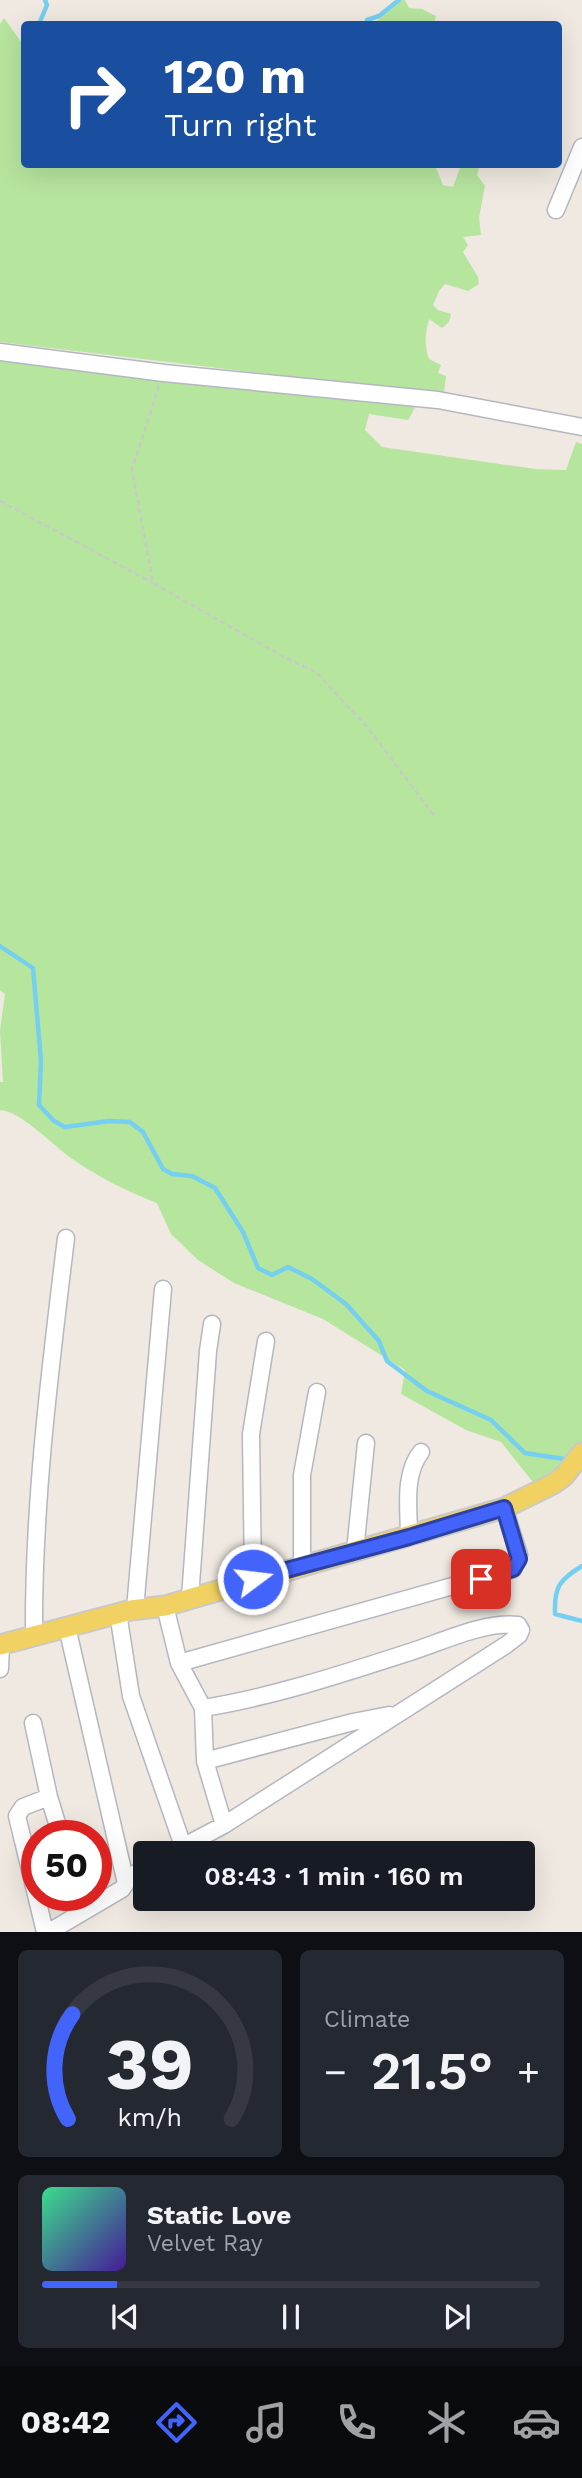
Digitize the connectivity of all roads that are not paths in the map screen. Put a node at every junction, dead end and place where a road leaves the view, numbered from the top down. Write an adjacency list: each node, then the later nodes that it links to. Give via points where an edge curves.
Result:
1 (582, 147): 2 (street)
2 (556, 210)
3 (0, 352): 4 (street, via 438,400)
4 (582, 427)
5 (66, 1238): 22 (street, via 34,1552)
6 (163, 1289): 20 (street)
7 (212, 1324): 18 (street)
8 (266, 1341): 17 (street, via 251,1434)
9 (317, 1392): 16 (street, via 302,1475)
10 (366, 1443): 15 (street)
11 (421, 1452): 14 (street, via 412,1464)
12 (580, 1455): 13 (main road, via 564,1476)
13 (504, 1508): 14 (main road); 24 (street, via 519,1555 513,1569)
14 (409, 1537): 15 (main road)
15 (355, 1551): 16 (main road)
16 (302, 1566): 17 (main road)
17 (253, 1579): 18 (main road)
18 (190, 1598): 19 (main road)
19 (165, 1606): 20 (main road); 24 (street)
20 (127, 1611): 21 (main road); 33 (street, via 131,1696)
21 (67, 1627): 22 (main road); 36 (street)
22 (34, 1636): 23 (main road)
23 (1, 1645): 25 (street)
24 (179, 1663): 26 (street)
25 (0, 1669)
26 (203, 1708): 27 (street, via 325,1677 460,1634 507,1625 520,1628 519,1635 506,1645); 29 (street)
27 (395, 1714): 29 (street); 32 (street)
28 (33, 1723): 30 (street)
29 (205, 1761): 32 (street)
30 (49, 1797): 31 (street); 39 (street, via 23,1807 17,1816)
31 (56, 1820)
32 (224, 1825): 34 (street)
33 (174, 1841)
34 (194, 1841)
35 (133, 1875): 36 (street)
36 (125, 1879): 37 (street, via 122,1889)
37 (112, 1892)
38 (72, 1911): 39 (street)
39 (47, 1932)

